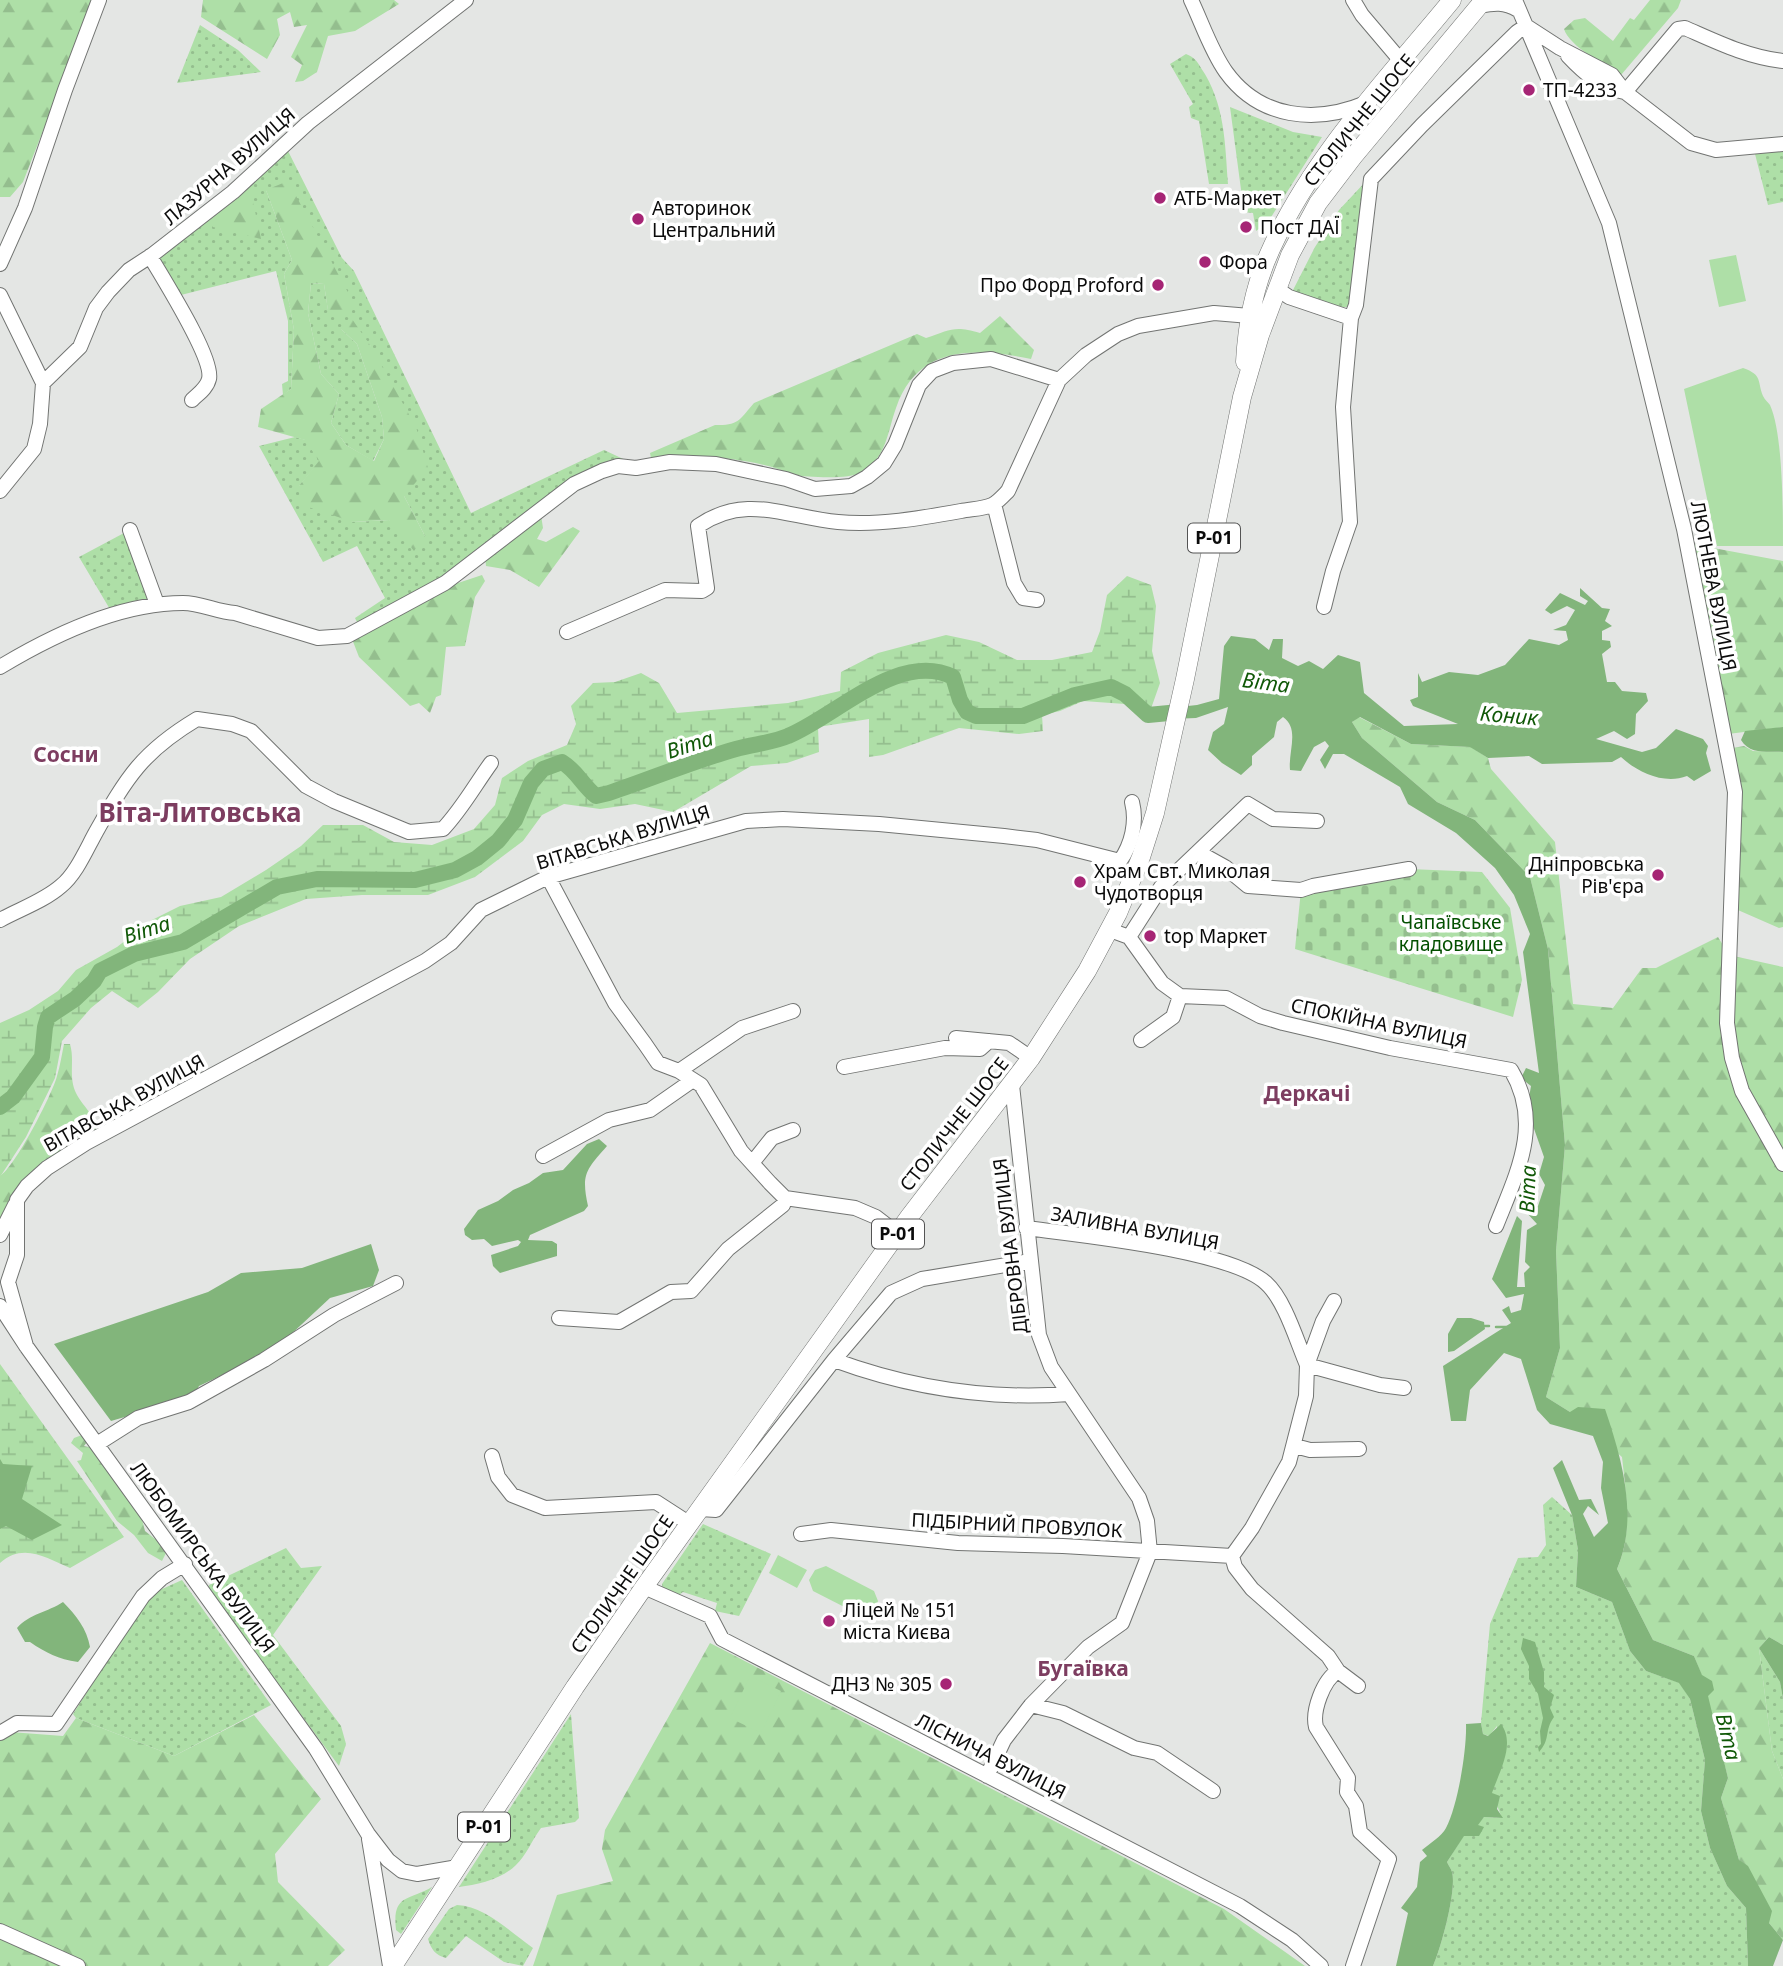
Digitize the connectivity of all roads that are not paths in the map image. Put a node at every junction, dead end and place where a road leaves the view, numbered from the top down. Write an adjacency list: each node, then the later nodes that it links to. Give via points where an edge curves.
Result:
1 (99, 0): 16 (street, via 25,208)
2 (466, 0): 15 (street, ЛАЗУРНА ВУЛИЦЯ, via 313,119 233,191)
3 (1191, 0): 12 (street, via 1225,71 1265,106 1314,116)
4 (1353, 0): 9 (street)
5 (1452, 0): 9 (main road, СТОЛИЧНЕ ШОСЕ)
6 (1481, 3): 7 (street, ЛЮТНЕВА ВУЛИЦЯ); 13 (main road, СТОЛИЧНЕ ШОСЕ)
7 (1516, 5): 8 (street, ЛЮТНЕВА ВУЛИЦЯ)
8 (1526, 26): 11 (street, via 1612,75); 20 (street, via 1371,179 1356,304); 55 (street, ЛЮТНЕВА ВУЛИЦЯ, via 1609,223 1684,529 1734,792 1727,1023 1732,1058 1742,1091)
9 (1401, 61): 12 (main road, СТОЛИЧНЕ ШОСЕ)
10 (1783, 61): 11 (street, via 1763,59 1678,29)
11 (1625, 92): 14 (street, via 1702,148)
12 (1367, 103): 13 (main road, via 1371,117); 19 (main road, СТОЛИЧНЕ ШОСЕ, via 1283,225 1270,249)
13 (1388, 116): 17 (main road, СТОЛИЧНЕ ШОСЕ, via 1318,203)
14 (1783, 144)
15 (150, 256): 22 (street, ЛАЗУРНА ВУЛИЦЯ, via 108,292 80,347); 24 (street, via 206,355 210,377)
16 (0, 264)
17 (1276, 288): 20 (street); 23 (main road, СТОЛИЧНЕ ШОСЕ)
18 (0, 295): 22 (street)
19 (1250, 316): 21 (street, via 1214,313 1138,326 1087,355); 23 (main road, СТОЛИЧНЕ ШОСЕ)
20 (1350, 318): 30 (street, via 1343,407 1350,522)
21 (1059, 380): 26 (street, via 1008,491); 29 (street, via 991,359 932,370 919,385 884,463 851,486 814,489 716,464 618,466 574,484 445,583 347,636 318,638 208,606)
22 (43, 383): 25 (street, via 34,449)
23 (1242, 397): 40 (main road, СТОЛИЧНЕ ШОСЕ / Р-01, via 1170,754 1141,857)
24 (192, 400)
25 (0, 491)
26 (994, 504): 28 (street, via 1014,583 1023,598); 31 (street, via 889,521 840,522 741,508 713,516 698,526 707,588 665,590)
27 (130, 530): 29 (street)
28 (1037, 600)
29 (157, 604): 32 (street, via 58,634)
30 (1324, 607)
31 (567, 632)
32 (0, 667)
33 (491, 763): 39 (street, via 443,830 409,832 306,786 251,731 197,719 144,758 123,784 63,885)
34 (1132, 802): 38 (street, ВІТАВСЬКА ВУЛИЦЯ, via 1135,816 1128,851 1120,861 1038,840 783,819 746,821)
35 (1317, 821): 36 (street, via 1273,819 1248,804)
36 (1198, 852): 37 (street, via 1257,888 1301,890); 41 (street, via 1161,887)
37 (1409, 869)
38 (548, 877): 49 (street, via 615,1003 658,1063); 57 (street, ВІТАВСЬКА ВУЛИЦЯ, via 481,910 451,943 425,961 73,1150 47,1168)
39 (0, 920)
40 (1110, 930): 41 (street); 47 (main road, СТОЛИЧНЕ ШОСЕ / Р-01)
41 (1129, 937): 42 (street, via 1162,983)
42 (1180, 996): 45 (street, via 1173,1017); 58 (street, СПОКІЙНА ВУЛИЦЯ, via 1226,999 1283,1023 1511,1070 1524,1105 1527,1134)
43 (793, 1011): 49 (street, via 742,1028)
44 (956, 1038): 46 (street)
45 (1141, 1040)
46 (989, 1041): 47 (street, via 1009,1043); 48 (street, via 980,1049 945,1048)
47 (1031, 1058): 51 (main road, СТОЛИЧНЕ ШОСЕ / Р-01)
48 (844, 1067)
49 (679, 1071): 50 (street)
50 (693, 1080): 53 (street, via 650,1110 610,1120); 54 (street, via 701,1085)
51 (1012, 1085): 59 (street, ДІБРОВНА ВУЛИЦЯ); 60 (main road, СТОЛИЧНЕ ШОСЕ / Р-01)
52 (793, 1130): 54 (street, via 772,1138)
53 (543, 1156)
54 (752, 1163): 56 (street)
55 (1783, 1164)
56 (785, 1198): 60 (street, via 855,1208); 66 (street, via 783,1205 728,1249 691,1291 671,1292 619,1322)
57 (17, 1200): 61 (street, ВІТАВСЬКА ВУЛИЦЯ); 67 (street, via 17,1255 8,1282)
58 (1496, 1226)
59 (1026, 1228): 62 (street, ДІБРОВНА ВУЛИЦЯ); 69 (street, ЗАЛИВНА ВУЛИЦЯ, via 1183,1252 1257,1277 1277,1297)
60 (898, 1234): 76 (main road, СТОЛИЧНЕ ШОСЕ / Р-01)
61 (0, 1235)
62 (1030, 1261): 68 (street, via 922,1279 891,1293); 71 (street, ДІБРОВНА ВУЛИЦЯ, via 1039,1335 1051,1367)
63 (396, 1283): 72 (street, via 189,1402 138,1418)
64 (1334, 1301): 69 (street)
65 (0, 1306): 67 (street, ЛЮБОМИРСЬКА ВУЛИЦЯ)
66 (559, 1318)
67 (26, 1346): 72 (street, ЛЮБОМИРСЬКА ВУЛИЦЯ)
68 (834, 1360): 71 (street, via 877,1376 943,1391); 76 (street, via 716,1510)
69 (1307, 1365): 70 (street); 73 (street, via 1306,1395)
70 (1404, 1388)
71 (1069, 1394): 79 (street, ДІБРОВНА ВУЛИЦЯ, via 1139,1498)
72 (97, 1444): 81 (street, ЛЮБОМИРСЬКА ВУЛИЦЯ)
73 (1294, 1446): 74 (street); 80 (street, via 1252,1528)
74 (1359, 1450)
75 (492, 1456): 77 (street, via 498,1477 512,1495 545,1508 656,1502)
76 (700, 1509): 77 (main road, СТОЛИЧНЕ ШОСЕ / Р-01)
77 (690, 1524): 82 (main road, СТОЛИЧНЕ ШОСЕ / Р-01)
78 (801, 1534): 79 (street, ПІДБІРНИЙ ПРОВУЛОК, via 831,1530 958,1543)
79 (1150, 1552): 80 (street, ПІДБІРНИЙ ПРОВУЛОК); 85 (street, ДІБРОВНА ВУЛИЦЯ, via 1122,1623 1088,1647)
80 (1232, 1556): 83 (street, via 1252,1589 1328,1656)
81 (185, 1564): 86 (street, via 143,1596 56,1724 17,1723); 89 (street, ЛЮБОМИРСЬКА ВУЛИЦЯ, via 316,1749)
82 (644, 1587): 87 (street, ЛІСНИЧА ВУЛИЦЯ, via 710,1616 722,1639); 90 (main road, СТОЛИЧНЕ ШОСЕ / Р-01)
83 (1338, 1671): 84 (street); 95 (street, via 1314,1710 1316,1727 1348,1778 1347,1792 1356,1805 1360,1832 1388,1859)
84 (1358, 1686)
85 (1031, 1705): 87 (street, ДІБРОВНА ВУЛИЦЯ, via 1004,1740); 88 (street, via 1063,1713 1134,1748 1157,1753)
86 (0, 1733)
87 (987, 1776): 94 (street, ЛІСНИЧА ВУЛИЦЯ, via 1240,1906)
88 (1213, 1791)
89 (368, 1834): 90 (street, ЛЮБОМИРСЬКА ВУЛИЦЯ, via 402,1871 417,1874); 93 (street, ЛЮБОМИРСЬКА ВУЛИЦЯ)
90 (458, 1867): 93 (main road, СТОЛИЧНЕ ШОСЕ / Р-01)
91 (0, 1930): 92 (street)
92 (78, 1966)
93 (391, 1966)
94 (1321, 1966)
95 (1353, 1966)

